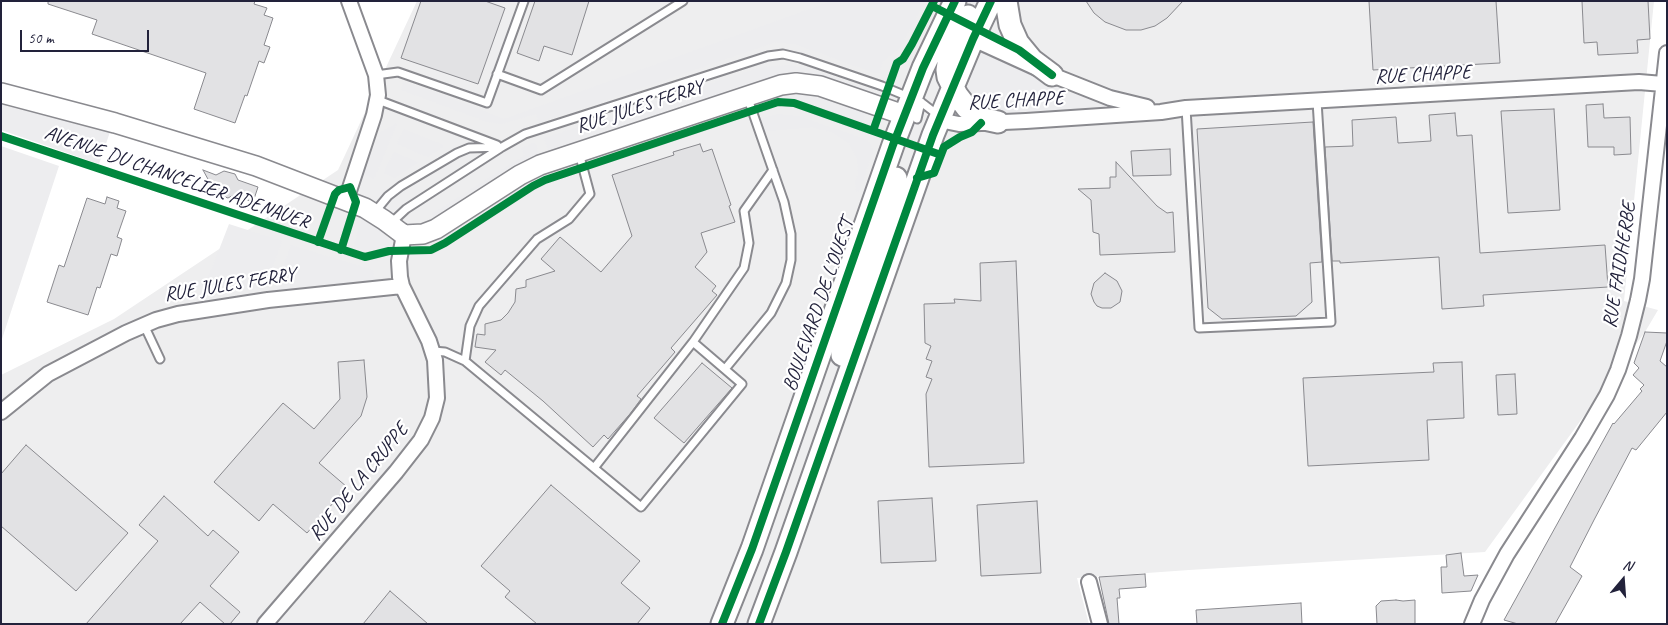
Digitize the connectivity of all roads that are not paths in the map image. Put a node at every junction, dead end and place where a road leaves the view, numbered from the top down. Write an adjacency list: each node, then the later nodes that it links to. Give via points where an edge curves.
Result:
1 (349, 1): 10 (street)
2 (524, 1): 11 (lane)
3 (683, 1): 11 (lane, via 541,90)
4 (955, 1): 8 (main road, BOULEVARD DE L'OUEST)
5 (976, 1): 8 (main road)
6 (991, 1): 8 (main road, BOULEVARD DE L'OUEST)
7 (1006, 1): 12 (main road, via 1010,26 1018,42 1032,60)
8 (957, 36): 12 (street, RUE CHAPPE); 14 (main road, BOULEVARD DE L'OUEST); 19 (main road, BOULEVARD DE L'OUEST)
9 (1667, 53): 13 (street, RUE FAIDHERBE)
10 (376, 74): 11 (lane, via 398,72 487,103); 17 (street)
11 (497, 74)
12 (1052, 75): 20 (street, RUE CHAPPE, via 1126,103)
13 (1663, 84): 18 (street, RUE CHAPPE, via 1630,82); 44 (street, RUE FAIDHERBE, via 1638,300 1618,370 1595,416 1502,561)
14 (952, 88): 21 (main road, BOULEVARD DE L'OUEST); 22 (main road, via 972,112 984,120)
15 (1, 93): 26 (main road, AVENUE DU CHANCELIER ADENAUER, via 115,123 256,166)
16 (747, 96): 19 (main road, RUE JULES FERRY, via 781,85 804,83); 24 (main road, RUE JULES FERRY); 25 (lane)
17 (378, 100): 23 (lane); 26 (street)
18 (1317, 101): 20 (street, RUE CHAPPE); 20 (lane, via 1331,322 1198,328)
19 (913, 108): 21 (main road); 23 (lane, via 800,58 783,54 762,57 535,131); 37 (main road, via 891,193 849,328); 41 (main road, BOULEVARD DE L'OUEST)
20 (1186, 108): 22 (street, RUE CHAPPE)
21 (939, 120): 22 (street, RUE CHAPPE, via 959,124); 37 (main road, BOULEVARD DE L'OUEST)
22 (998, 122)
23 (502, 147): 27 (lane, via 469,148 457,153 401,186); 28 (lane, via 400,212)
24 (578, 152): 28 (main road, RUE JULES FERRY, via 532,168 436,229 423,234); 34 (lane, via 590,194 569,220 537,239 479,306 470,326)
25 (773, 170): 31 (lane, via 744,211 749,243 744,268); 35 (lane, via 791,234 790,271 771,312)
26 (346, 200): 27 (main road, AVENUE DU CHANCELIER ADENAUER)
27 (374, 214): 28 (main road, AVENUE DU CHANCELIER ADENAUER)
28 (397, 230): 29 (street, RUE DE LA CRUPPE)
29 (402, 286): 30 (street, RUE JULES FERRY, via 268,300 178,314); 32 (street, RUE DE LA CRUPPE)
30 (144, 325): 33 (lane); 36 (street, RUE JULES FERRY, via 48,374)
31 (693, 342): 35 (lane); 38 (lane)
32 (433, 351): 34 (lane, via 445,352); 40 (street, RUE DE LA CRUPPE, via 437,398 426,433)
33 (160, 359)
34 (465, 361): 38 (lane)
35 (725, 369): 38 (lane, via 742,384 641,507)
36 (1, 412)
37 (816, 467): 42 (main road, BOULEVARD DE L'OUEST)
38 (594, 468)
39 (1088, 582): 43 (street)
40 (265, 624)
41 (722, 624)
42 (759, 624)
43 (1100, 624)
44 (1472, 624)

